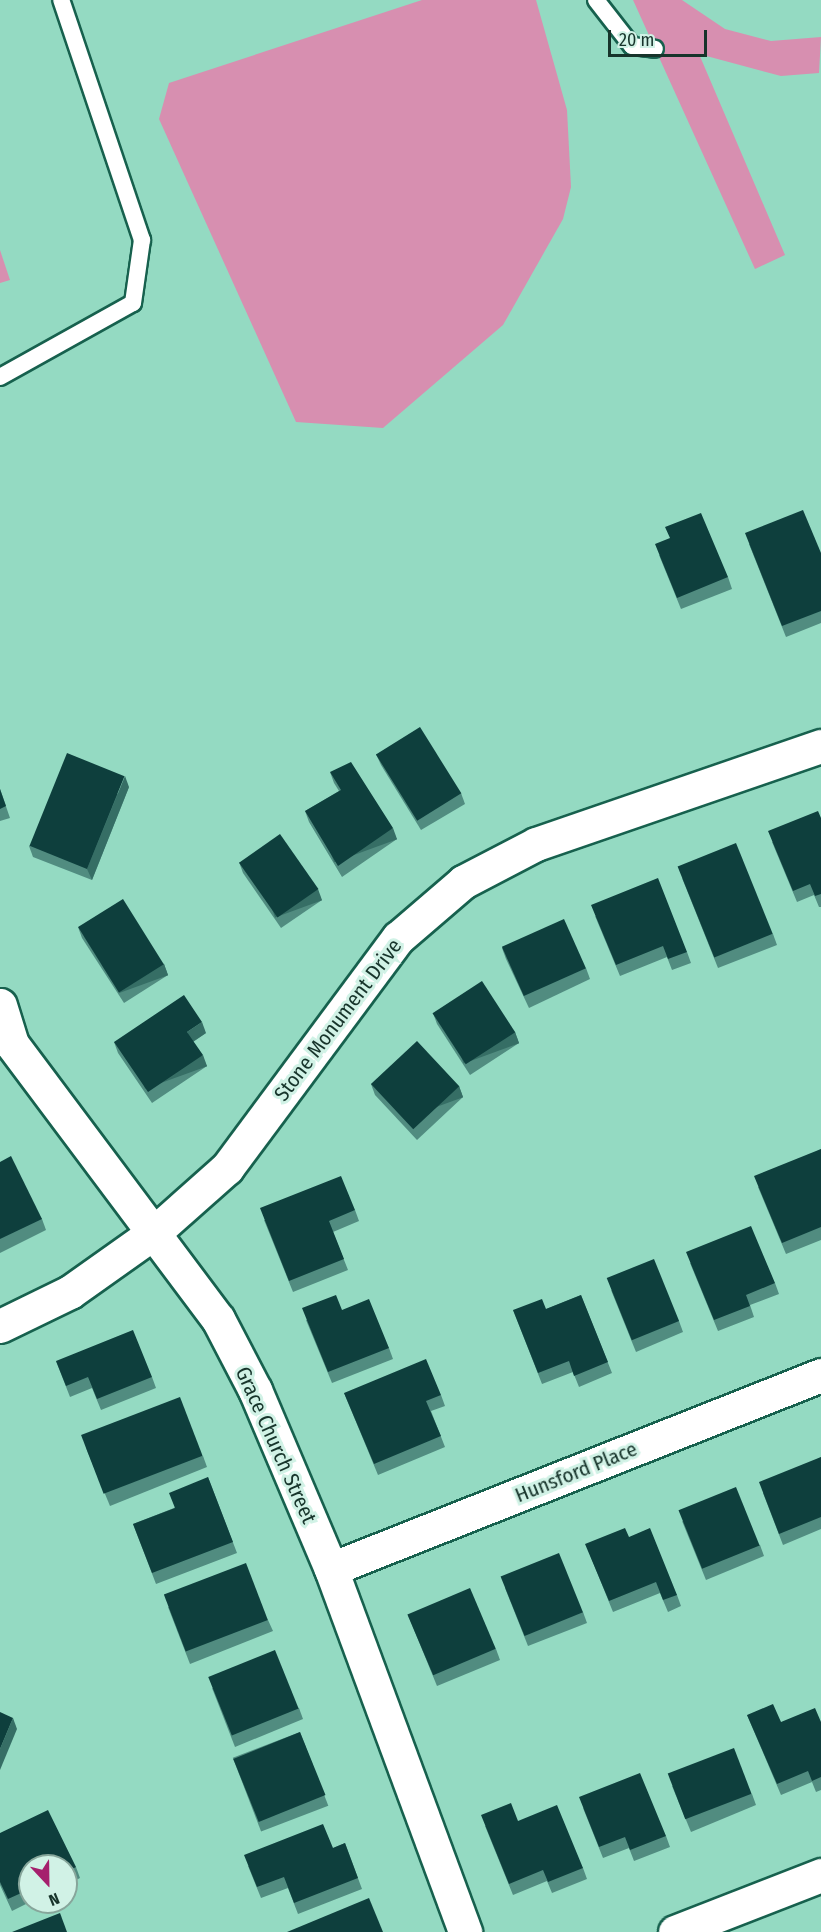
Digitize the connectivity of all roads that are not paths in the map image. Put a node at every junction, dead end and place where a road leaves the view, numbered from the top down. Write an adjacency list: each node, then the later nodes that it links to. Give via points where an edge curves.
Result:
1 (62, 0): 4 (lane, via 142,240 133,303)
2 (596, 0): 3 (lane, via 632,45)
3 (655, 49)
4 (0, 377)
5 (821, 746): 7 (street, Stone Monument Drive, via 536,844 463,882 398,938 226,1168)
6 (0, 1005): 7 (street, Grace Church Street, via 12,1044)
7 (156, 1232): 8 (street, Stone Monument Drive, via 70,1292); 10 (street, Grace Church Street, via 218,1319 249,1380)
8 (0, 1326)
9 (821, 1375): 10 (street, Hunsford Place)
10 (331, 1569): 12 (street, Grace Church Street)
11 (821, 1875): 13 (street)
12 (465, 1932)
13 (675, 1932)

